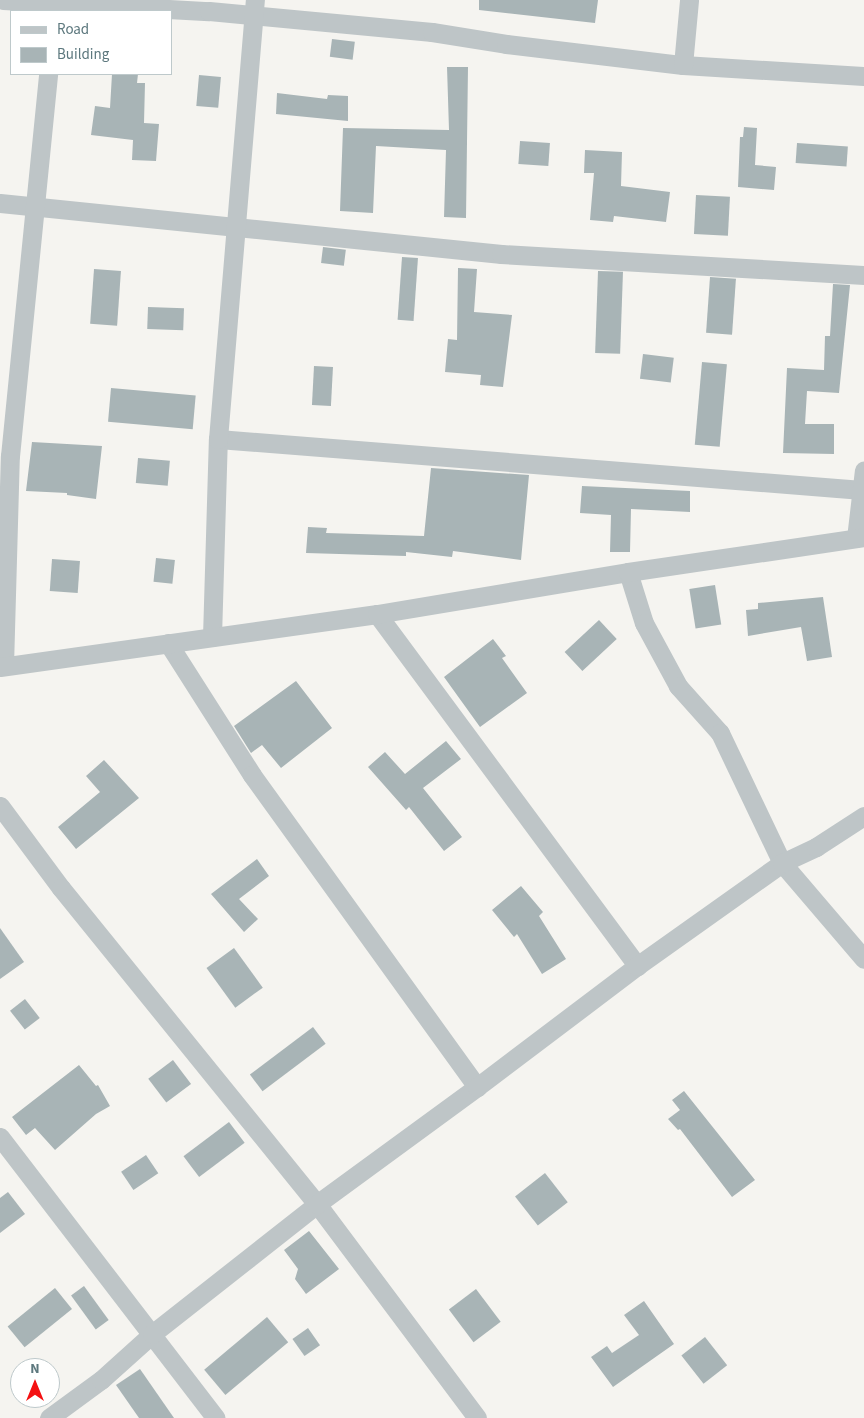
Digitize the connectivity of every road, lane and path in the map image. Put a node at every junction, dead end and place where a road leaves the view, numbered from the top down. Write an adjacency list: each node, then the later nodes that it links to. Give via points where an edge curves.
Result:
1 (3, 0): 3 (street)
2 (690, 0): 5 (street)
3 (55, 5): 4 (street, via 209,11)
4 (254, 8): 5 (street); 10 (street)
5 (683, 65): 7 (street)
6 (48, 75): 9 (street)
7 (864, 76)
8 (0, 203): 9 (street)
9 (33, 205): 10 (street); 12 (street)
10 (236, 225): 11 (street, via 502,254); 13 (street)
11 (864, 275)
12 (7, 410): 21 (street, via 10,456)
13 (218, 439): 15 (street); 19 (street)
14 (864, 470): 15 (street)
15 (862, 490): 16 (street)
16 (860, 538): 17 (street)
17 (628, 572): 18 (street); 24 (street, via 644,623 678,686 720,734)
18 (377, 614): 19 (street); 26 (street)
19 (212, 637): 20 (street)
20 (168, 643): 21 (street); 27 (street, via 252,775)
21 (2, 667)
22 (0, 806): 29 (street, via 61,888)
23 (864, 816): 24 (street, via 823,843)
24 (782, 863): 25 (street); 26 (street)
25 (864, 959)
26 (637, 966): 27 (street)
27 (478, 1087): 29 (street)
28 (0, 1137): 30 (street)
29 (317, 1204): 30 (street); 33 (street)
30 (152, 1334): 31 (street, via 101,1380); 32 (street)
31 (49, 1418)
32 (216, 1418)
33 (477, 1418)

